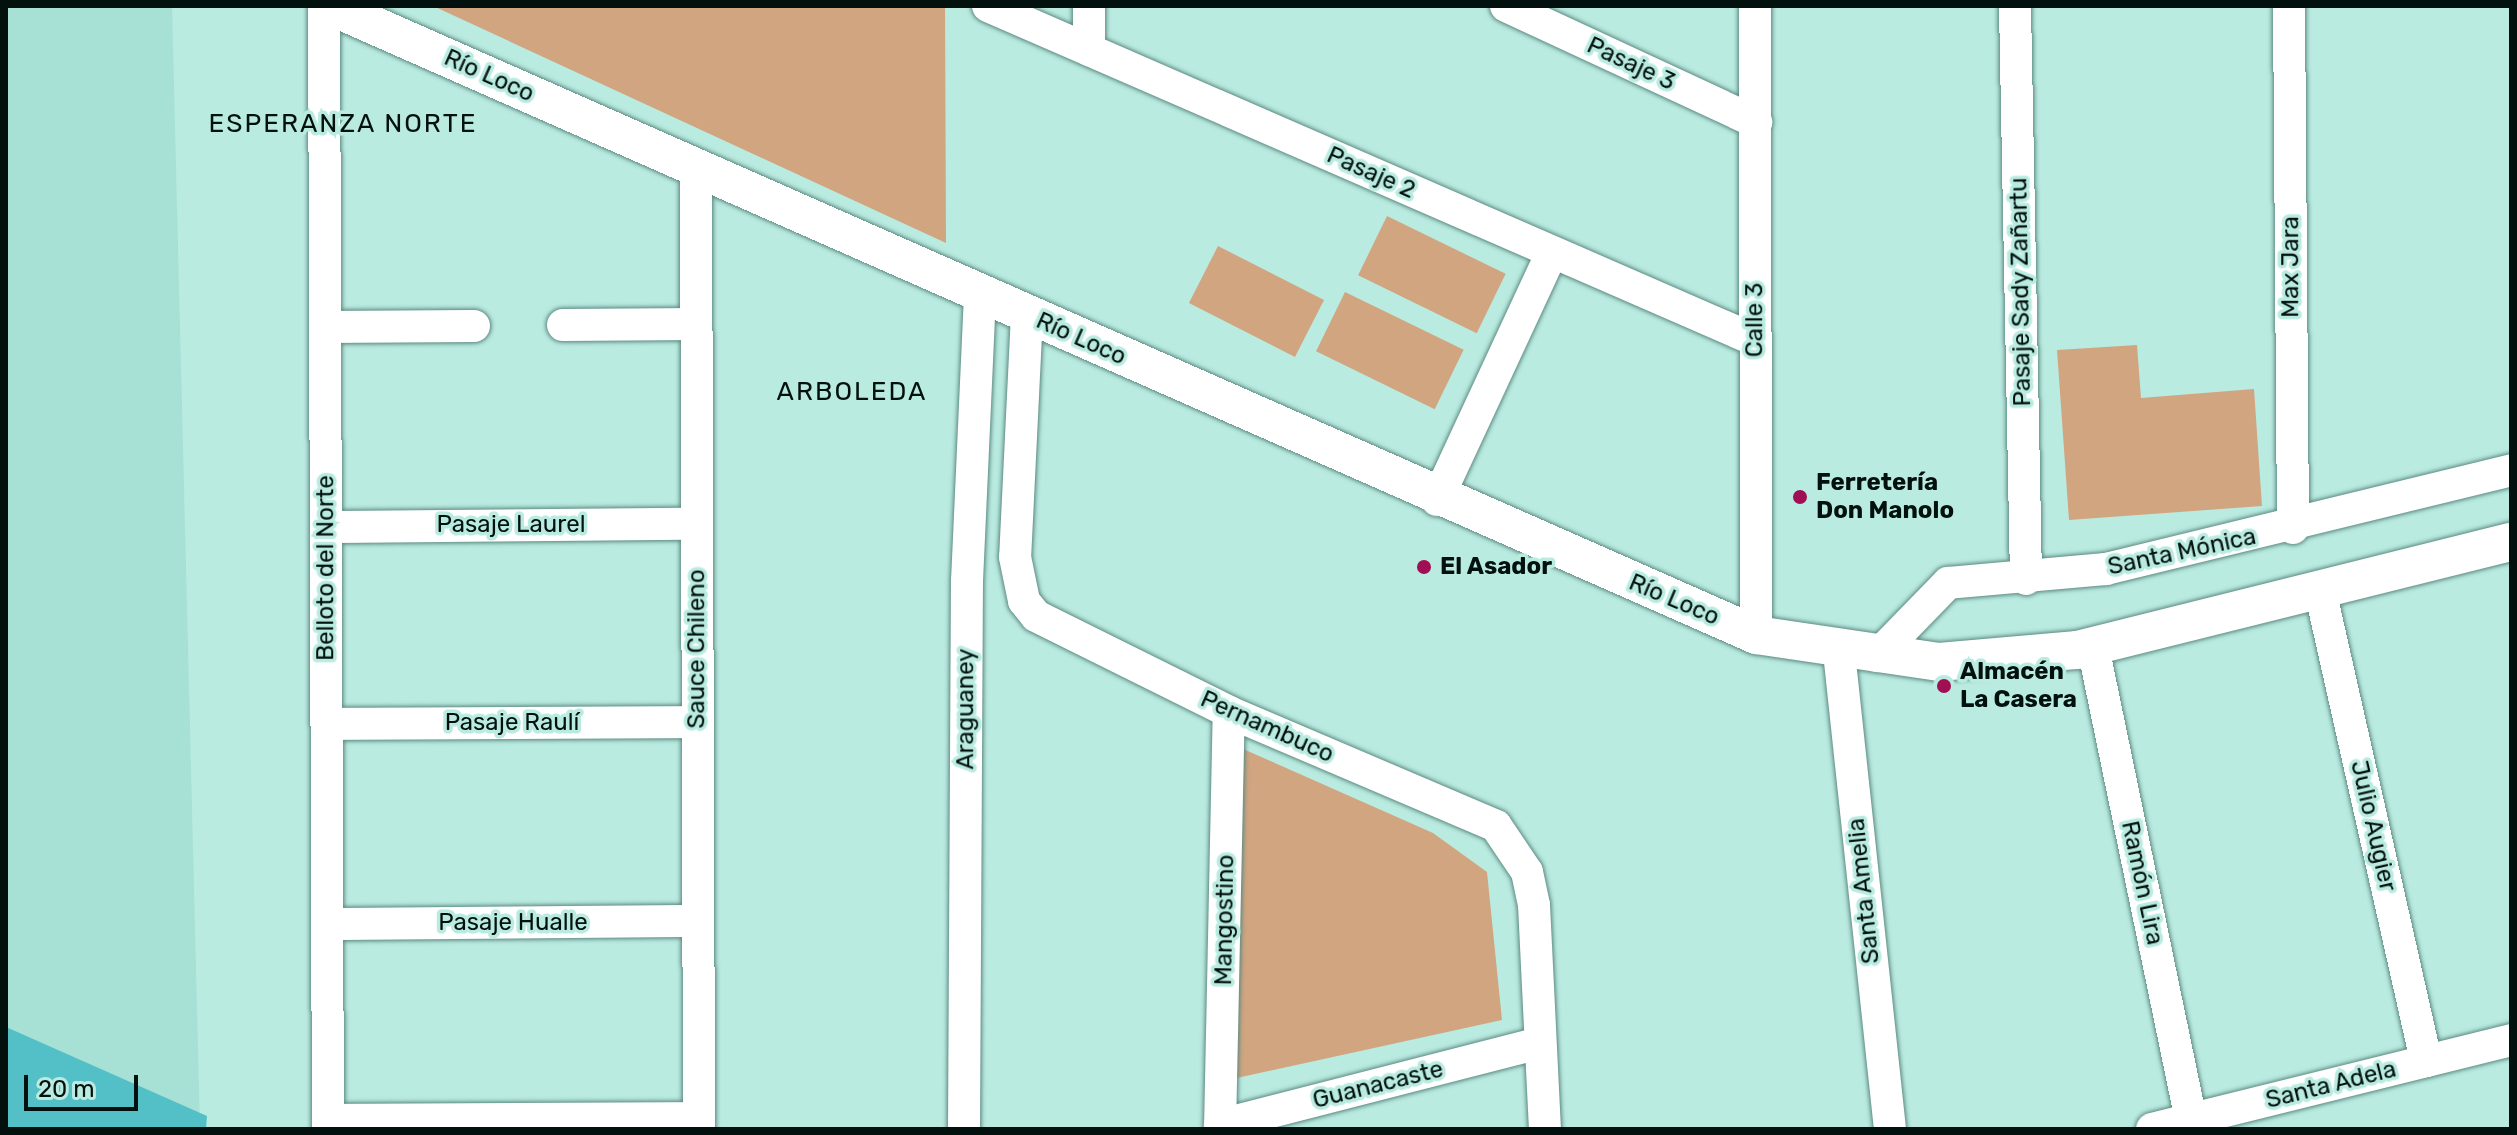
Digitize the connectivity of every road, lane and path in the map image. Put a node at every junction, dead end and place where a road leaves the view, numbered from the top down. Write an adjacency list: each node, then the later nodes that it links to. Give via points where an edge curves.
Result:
1 (327, 6): 10 (street, Río Loco); 17 (street, Belloto del Norte)
2 (988, 6): 8 (street, Pasaje 2)
3 (1089, 6): 8 (street)
4 (1506, 6): 9 (street, Pasaje 3)
5 (1755, 6): 9 (street, Calle 3)
6 (2015, 6): 25 (street, Pasaje Sady Zañartu)
7 (2289, 6): 23 (street, Max Jara)
8 (1089, 50): 11 (street, Pasaje 2)
9 (1756, 122): 18 (street, Calle 3)
10 (696, 168): 12 (street, Río Loco); 14 (street, Sauce Chileno)
11 (1552, 252): 18 (street, Pasaje 2); 20 (street)
12 (980, 290): 13 (street, Río Loco); 43 (street, Araguaney, via 967,581)
13 (1027, 314): 20 (street, Río Loco); 31 (street, Pernambuco, via 1015,557 1024,601 1036,616)
14 (696, 324): 15 (street); 21 (street, Sauce Chileno)
15 (563, 325)
16 (474, 326): 17 (street)
17 (326, 327): 22 (street, Belloto del Norte)
18 (1755, 340): 27 (street, Calle 3)
19 (2511, 470): 23 (street, Santa Mónica)
20 (1437, 500): 27 (street, Río Loco)
21 (697, 524): 22 (street, Pasaje Laurel); 32 (street, Sauce Chileno)
22 (326, 527): 33 (street, Belloto del Norte)
23 (2293, 528): 25 (street, Santa Mónica)
24 (2511, 542): 26 (street)
25 (2026, 579): 30 (street, Santa Mónica, via 1948,583)
26 (2320, 590): 28 (street); 38 (street, Julio Augier)
27 (1756, 635): 29 (street, Río Loco)
28 (2093, 647): 30 (street, via 1939,662); 39 (street, Ramón Lira)
29 (1839, 652): 30 (street); 45 (street, Santa Amelia)
30 (1877, 656)
31 (1229, 712): 37 (street, Pernambuco, via 1496,826 1527,872 1534,905); 42 (street, Mangostino)
32 (698, 722): 33 (street, Pasaje Raulí); 34 (street, Sauce Chileno)
33 (327, 724): 35 (street, Belloto del Norte)
34 (698, 921): 35 (street, Pasaje Hualle); 40 (street, Sauce Chileno)
35 (328, 924): 41 (street, Belloto del Norte)
36 (2511, 1040): 38 (street, Santa Adela)
37 (1535, 1044): 42 (street, Guanacaste); 44 (street, Pernambuco)
38 (2426, 1061): 39 (street, Santa Adela)
39 (2191, 1119): 46 (street, Santa Adela)
40 (699, 1123): 41 (street)
41 (328, 1125)
42 (1220, 1127)
43 (964, 1129)
44 (1545, 1129)
45 (1890, 1129)
46 (2152, 1129)

